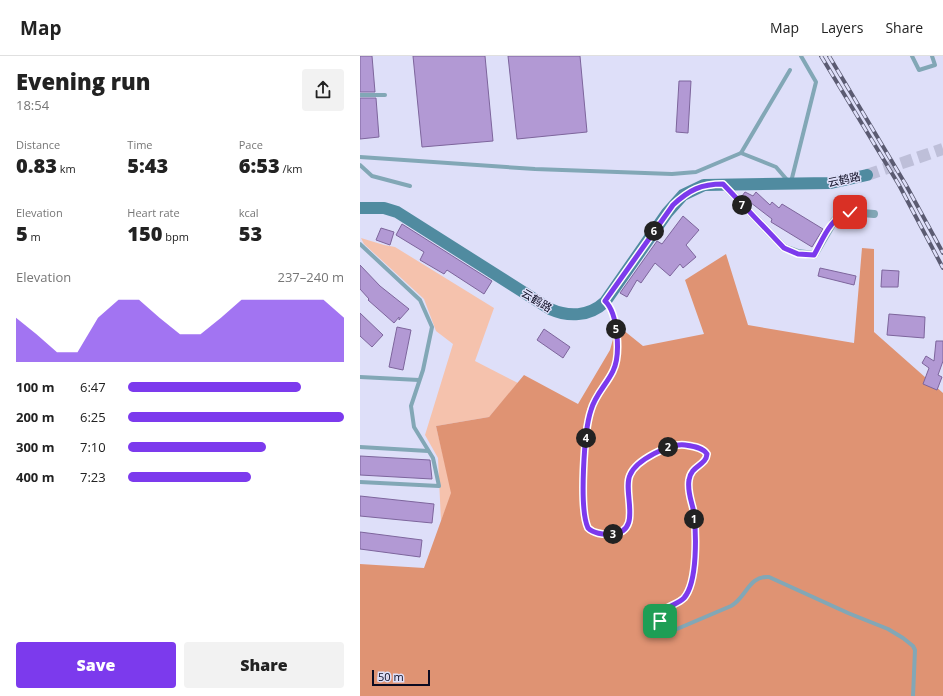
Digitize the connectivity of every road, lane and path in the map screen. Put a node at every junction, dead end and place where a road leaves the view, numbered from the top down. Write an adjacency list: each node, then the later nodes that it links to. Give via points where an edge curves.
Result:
1 (801, 56): 12 (lane, via 816,82)
2 (912, 56): 3 (lane, via 919,70 935,64)
3 (932, 56)
4 (790, 70): 7 (lane)
5 (360, 95): 6 (lane)
6 (385, 95)
7 (741, 153): 8 (lane, via 696,172 672,174); 12 (lane, via 776,167)
8 (360, 157)
9 (360, 165): 13 (lane, via 372,176)
10 (867, 175): 12 (street, 云鹤路, via 831,184)
11 (723, 184): 12 (street, 云鹤路); 15 (street, via 772,238 784,248 798,254 814,255 834,221 844,213); 17 (street, 云鹤路, via 700,186 683,195 673,205)
12 (791, 185)
13 (410, 186)
14 (360, 208): 17 (street, 云鹤路, via 384,208 397,212 559,313 585,313 599,307)
15 (874, 214)
16 (360, 244): 19 (lane, via 420,300 432,327)
17 (605, 301): 23 (lane, via 611,307 615,318 616,362 593,402 588,421 583,504 588,528 606,534 618,533 625,528 630,513 629,476 656,453 670,446 680,445 702,448 707,454 705,460 692,470 688,482 695,529 690,586 682,600 662,613 661,626 668,630 677,629 731,606 755,580 764,576 772,577 888,629 913,646)
18 (360, 377): 19 (lane)
19 (419, 380): 21 (lane, via 411,406 414,427)
20 (360, 447): 21 (lane)
21 (428, 451): 22 (lane, via 433,458 439,486)
22 (360, 482)
23 (913, 696)

